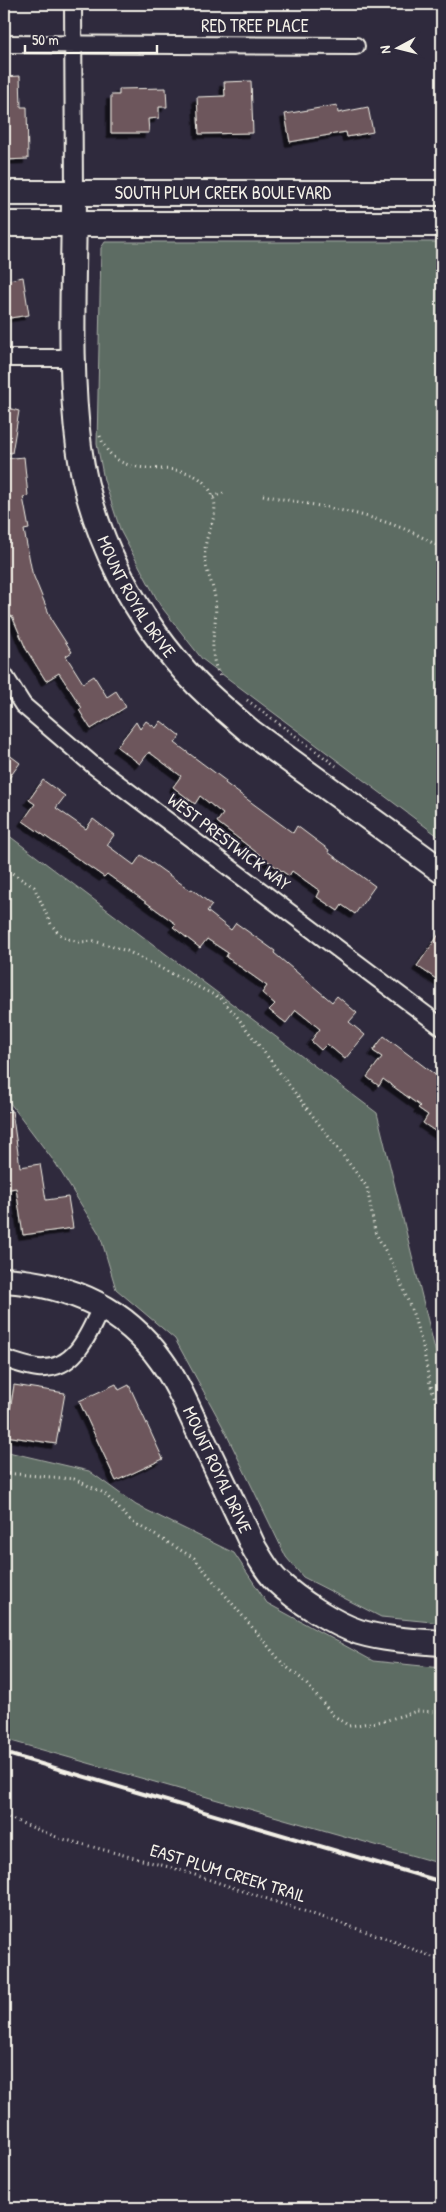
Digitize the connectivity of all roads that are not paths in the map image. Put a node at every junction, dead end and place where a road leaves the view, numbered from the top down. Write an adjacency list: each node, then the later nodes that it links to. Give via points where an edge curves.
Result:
1 (73, 4): 3 (street)
2 (4, 44): 3 (street, RED TREE PLACE)
3 (73, 45): 4 (street, RED TREE PLACE); 6 (street)
4 (356, 46)
5 (4, 193): 6 (street, SOUTH PLUM CREEK BOULEVARD)
6 (74, 193): 7 (street, SOUTH PLUM CREEK BOULEVARD); 9 (street, MOUNT ROYAL DRIVE)
7 (442, 193)
8 (4, 224): 9 (street, SOUTH PLUM CREEK BOULEVARD)
9 (74, 224): 10 (street, SOUTH PLUM CREEK BOULEVARD); 12 (street, MOUNT ROYAL DRIVE)
10 (442, 224)
11 (4, 358): 12 (street)
12 (73, 358): 14 (street, MOUNT ROYAL DRIVE, via 79,448 94,512 136,604 169,650 197,684 251,732)
13 (4, 675): 15 (street, WEST PRESTWICK WAY, via 23,705 92,765)
14 (442, 871)
15 (442, 1027)
16 (4, 1280): 17 (street, MOUNT ROYAL DRIVE, via 45,1284)
17 (102, 1305): 18 (street, via 79,1352 65,1361 52,1367 38,1368); 19 (street, MOUNT ROYAL DRIVE, via 142,1336 162,1360 178,1386 254,1548 278,1582 339,1624 359,1632)
18 (4, 1359)
19 (442, 1643)

